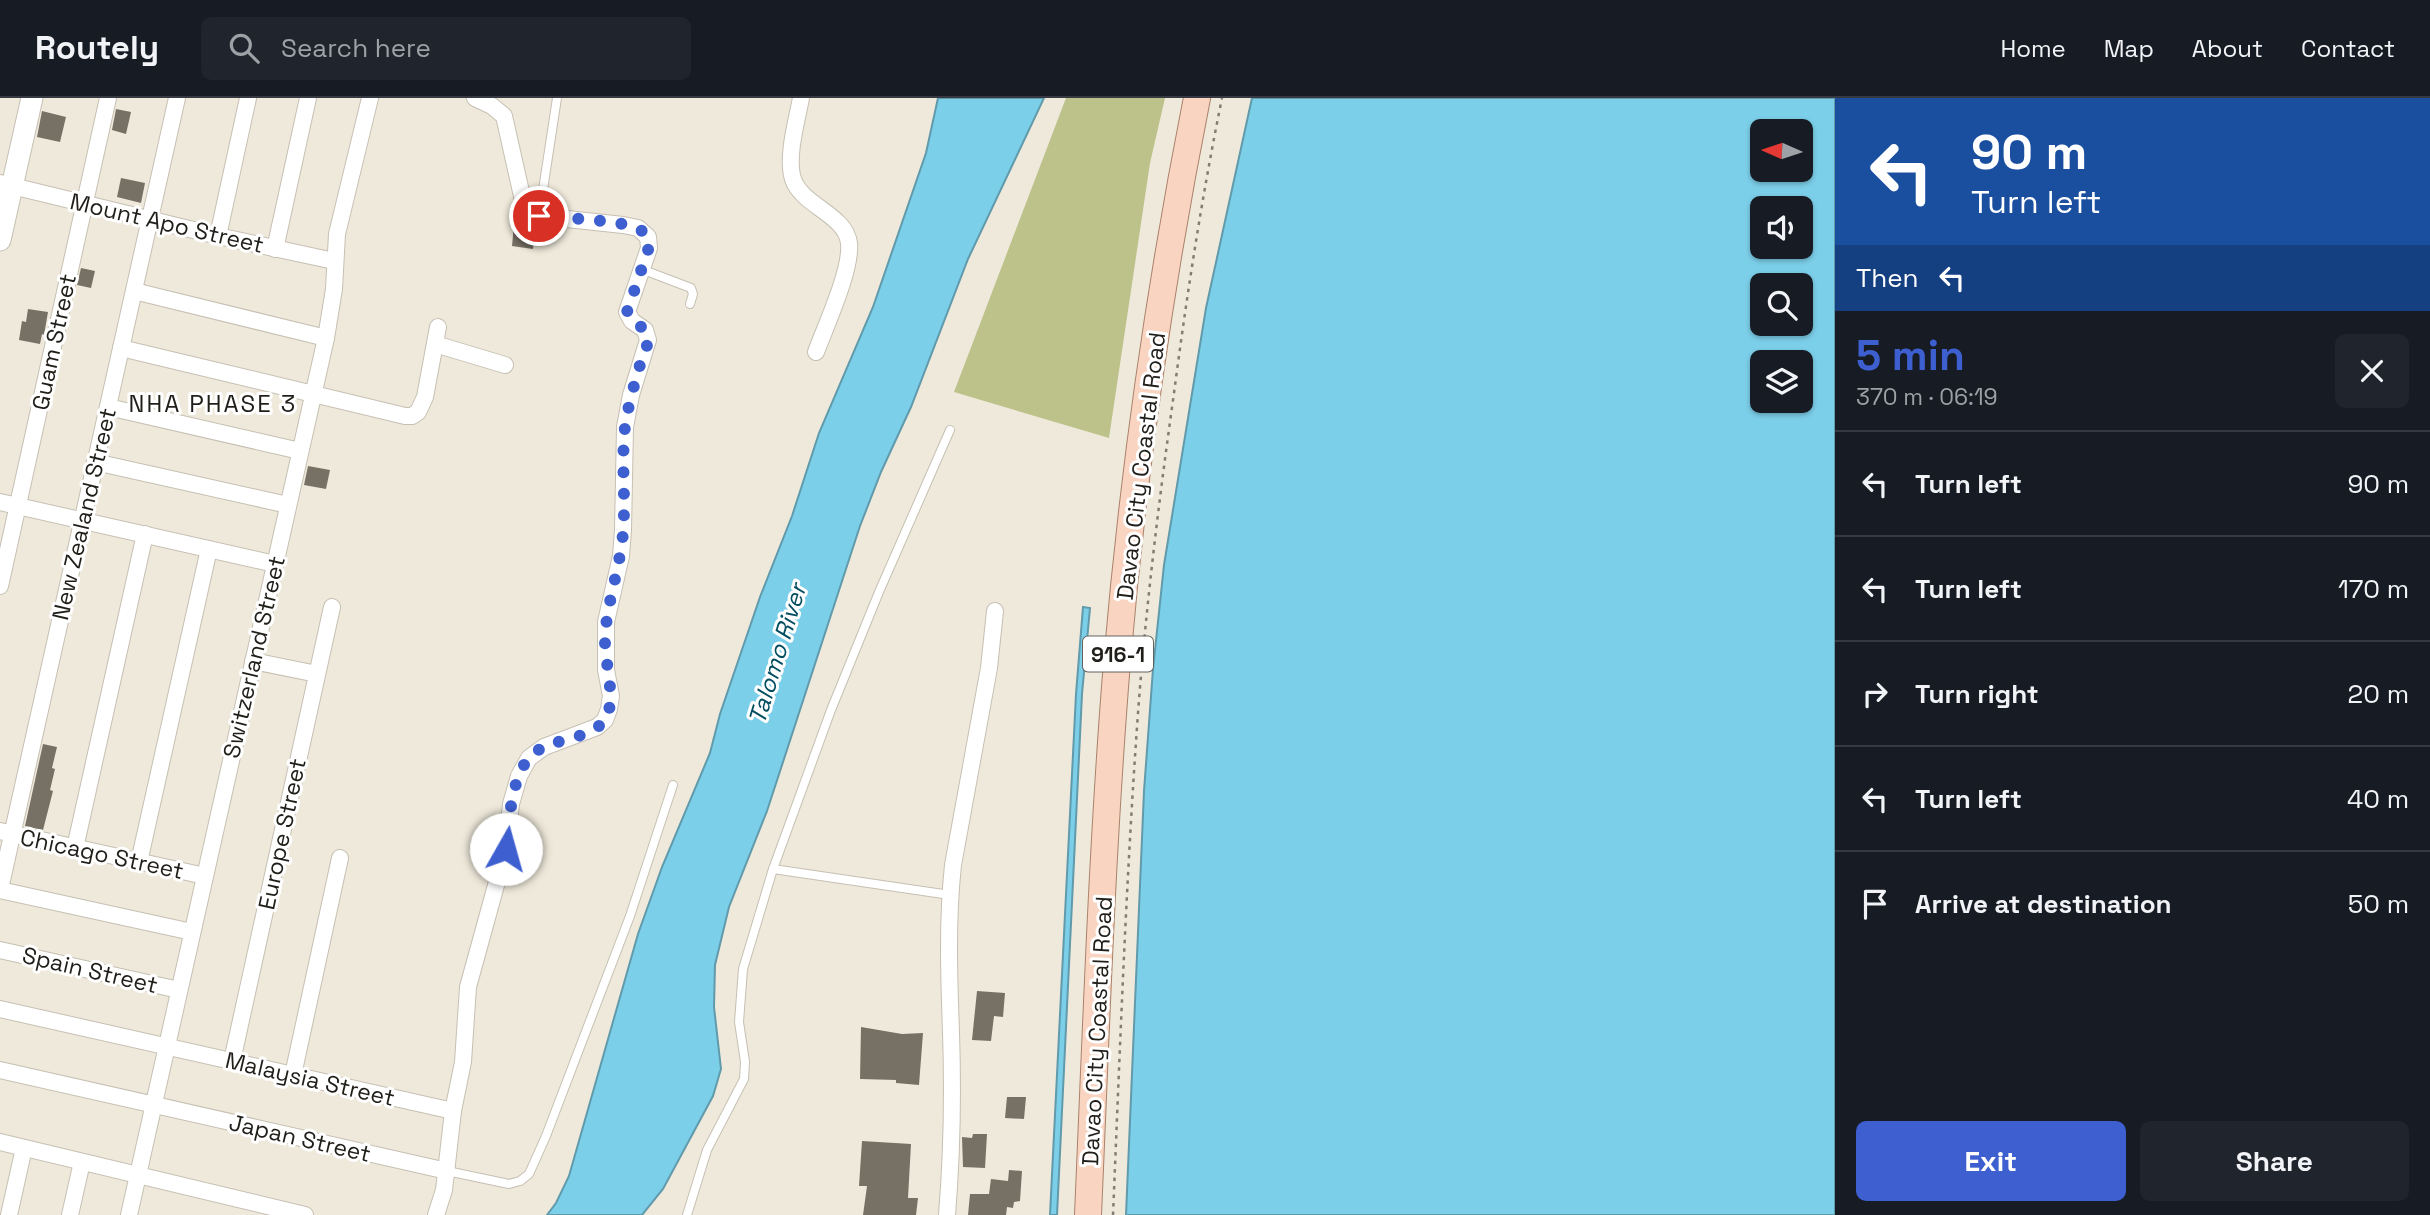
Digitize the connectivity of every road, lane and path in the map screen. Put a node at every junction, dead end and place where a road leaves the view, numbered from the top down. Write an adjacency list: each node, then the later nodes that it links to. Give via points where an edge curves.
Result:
1 (32, 98): 12 (street)
2 (108, 98): 13 (street, Guam Street)
3 (177, 98): 15 (street, New Zealand Street)
4 (248, 98): 16 (street)
5 (308, 98): 18 (street)
6 (370, 98): 19 (street, Switzerland Street)
7 (475, 98): 14 (street, via 504,116 524,205)
8 (557, 98): 14 (lane)
9 (801, 98): 27 (street, via 793,178 804,195 842,229 849,245 847,265)
10 (1197, 98): 77 (main road, Davao City Coastal Road / 916-1, via 1158,328 1118,659)
11 (1222, 98): 78 (path, via 1184,319 1143,661)
12 (6, 184): 13 (street, Mount Apo Street); 17 (street)
13 (84, 204): 15 (street, Mount Apo Street); 36 (street, Guam Street)
14 (539, 216): 20 (street, via 638,229 649,242)
15 (150, 219): 16 (street, Mount Apo Street); 21 (street, New Zealand Street)
16 (218, 236): 18 (street, Mount Apo Street)
17 (0, 240)
18 (275, 249): 19 (street, Mount Apo Street)
19 (334, 261): 24 (street, Switzerland Street)
20 (641, 269): 22 (lane, via 691,288); 64 (street, via 627,312 645,330 648,340 625,427 622,543 606,622 609,709 597,727 544,747 529,758 519,776 506,849 468,988 463,1062)
21 (134, 291): 24 (street); 26 (street, New Zealand Street)
22 (690, 304)
23 (438, 327): 25 (street)
24 (326, 338): 29 (street, Switzerland Street)
25 (435, 344): 28 (street); 29 (street, via 425,397 412,416)
26 (121, 348): 29 (street); 30 (street, New Zealand Street)
27 (817, 352)
28 (505, 365)
29 (313, 394): 32 (street, Switzerland Street)
30 (108, 407): 32 (street); 33 (street, New Zealand Street)
31 (950, 430): 51 (lane, via 831,710)
32 (300, 451): 35 (street, Switzerland Street)
33 (95, 463): 35 (street); 37 (street, New Zealand Street)
34 (0, 502): 36 (street)
35 (288, 505): 40 (street, Switzerland Street)
36 (18, 506): 37 (street); 41 (street, Guam Street)
37 (82, 521): 38 (street); 47 (street, New Zealand Street)
38 (145, 534): 39 (street); 48 (street)
39 (209, 549): 40 (street); 50 (street)
40 (275, 564): 44 (street, Switzerland Street)
41 (0, 586)
42 (332, 607): 45 (street, Europe Street)
43 (995, 611): 54 (street)
44 (253, 661): 45 (street); 52 (street, Switzerland Street)
45 (317, 674): 60 (street, Europe Street)
46 (673, 785): 68 (lane, via 630,916 533,1168 520,1181 509,1184)
47 (6, 833): 48 (street, Chicago Street); 53 (street, New Zealand Street)
48 (75, 848): 50 (street, Chicago Street)
49 (340, 858): 62 (street)
50 (139, 862): 52 (street, Chicago Street)
51 (773, 869): 54 (lane); 75 (lane, via 741,980 744,1079 707,1150)
52 (205, 876): 55 (street, Switzerland Street)
53 (0, 890): 55 (street)
54 (950, 895): 76 (street, via 952,1080)
55 (192, 932): 57 (street, Switzerland Street)
56 (0, 950): 57 (street, Spain Street)
57 (179, 990): 59 (street, Switzerland Street)
58 (0, 1009): 59 (street, Malaysia Street)
59 (166, 1046): 60 (street, Malaysia Street); 63 (street, Switzerland Street)
60 (232, 1061): 62 (street, Malaysia Street)
61 (0, 1070): 63 (street, Japan Street)
62 (293, 1075): 64 (street, Malaysia Street)
63 (153, 1105): 68 (street, Japan Street); 69 (street, Switzerland Street)
64 (453, 1111): 68 (street)
65 (0, 1142): 66 (street)
66 (24, 1148): 67 (street); 70 (street)
67 (82, 1162): 69 (street); 71 (street)
68 (447, 1171): 74 (street)
69 (138, 1174): 72 (street, Switzerland Street); 73 (street)
70 (9, 1215)
71 (70, 1215)
72 (129, 1215)
73 (305, 1215)
74 (436, 1215)
75 (687, 1215)
76 (947, 1215)
77 (1088, 1215)
78 (1113, 1215)

